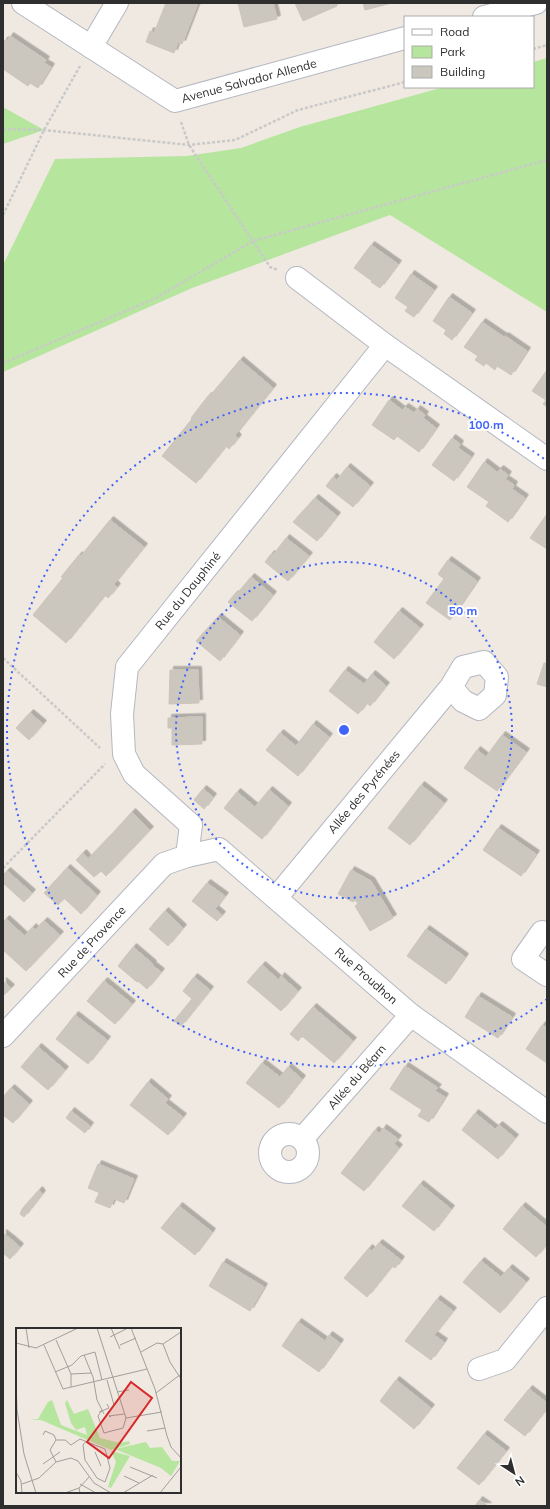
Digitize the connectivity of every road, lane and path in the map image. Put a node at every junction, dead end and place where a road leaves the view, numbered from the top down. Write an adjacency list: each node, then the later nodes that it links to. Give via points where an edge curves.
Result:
1 (23, 3): 7 (street, Avenue Salvador Allende)
2 (117, 3): 7 (street)
3 (536, 3): 4 (street)
4 (488, 16)
5 (404, 38): 10 (street, Avenue Salvador Allende)
6 (547, 45): 8 (path)
7 (91, 47): 10 (street, Avenue Salvador Allende); 12 (path)
8 (534, 49)
9 (404, 82): 13 (path, via 298,110 235,140)
10 (174, 101): 13 (path)
11 (3, 129): 12 (path)
12 (44, 130): 13 (path); 15 (path)
13 (189, 145): 16 (path)
14 (547, 160): 16 (path)
15 (3, 215)
16 (253, 241): 17 (path, via 270,267); 19 (path, via 154,299)
17 (296, 278): 18 (street)
18 (385, 345): 20 (street); 23 (street, Rue du Dauphiné, via 127,667)
19 (3, 363)
20 (547, 459)
21 (3, 658): 23 (path)
22 (451, 687): 26 (street, Allée des Pyrénées)
23 (117, 756): 24 (street, Rue du Dauphiné, via 191,825); 25 (path)
24 (187, 856): 26 (street, Rue Proudhon, via 219,849); 30 (street, Rue de Provence, via 164,864)
25 (3, 868)
26 (276, 898): 29 (street, Rue Proudhon)
27 (542, 932): 28 (street, via 523,960)
28 (547, 975)
29 (411, 1015): 31 (street, Rue Proudhon); 32 (street, Allée du Béarn)
30 (3, 1036)
31 (547, 1112)
32 (302, 1139)
33 (547, 1308): 34 (street, via 505,1360)
34 (479, 1369)

